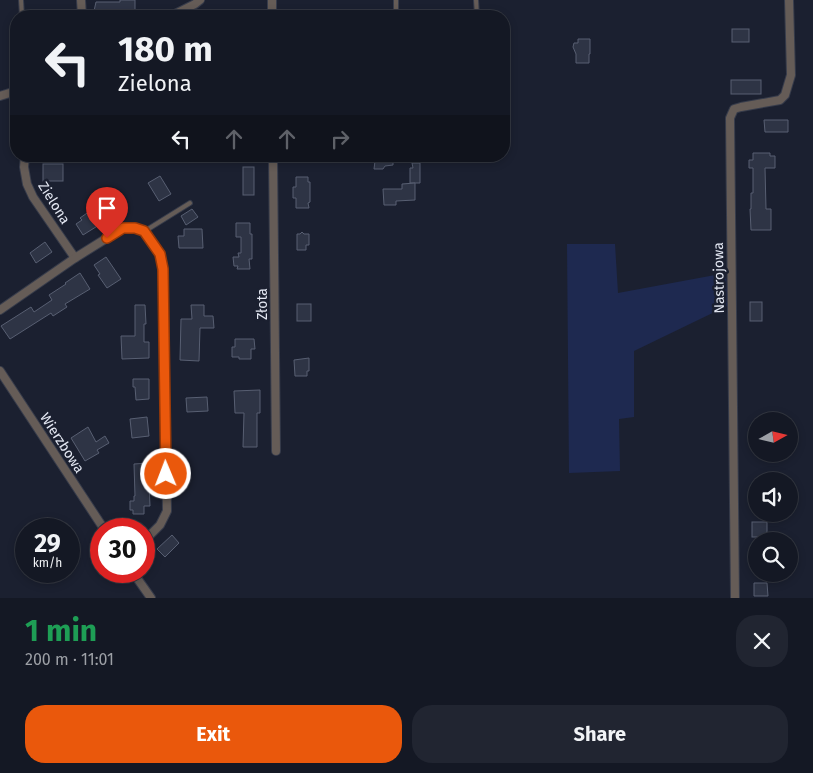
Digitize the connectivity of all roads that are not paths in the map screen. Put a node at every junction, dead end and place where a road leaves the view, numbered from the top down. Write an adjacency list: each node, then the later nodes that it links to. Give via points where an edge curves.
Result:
1 (200, 0): 3 (street)
2 (789, 0): 16 (street, Nastrojowa, via 791,74 785,95 780,100 741,106 730,118)
3 (183, 10)
4 (24, 162): 8 (street, Zielona, via 32,197)
5 (273, 162): 11 (street, Złota)
6 (190, 203): 7 (lane)
7 (144, 231): 8 (street, via 123,228); 13 (street, via 160,254 163,269 166,511)
8 (76, 258): 9 (street)
9 (0, 310)
10 (0, 371): 12 (street, Wierzbowa)
11 (276, 451)
12 (97, 518)
13 (155, 530)
14 (140, 583): 15 (street)
15 (151, 598)
16 (735, 598)

